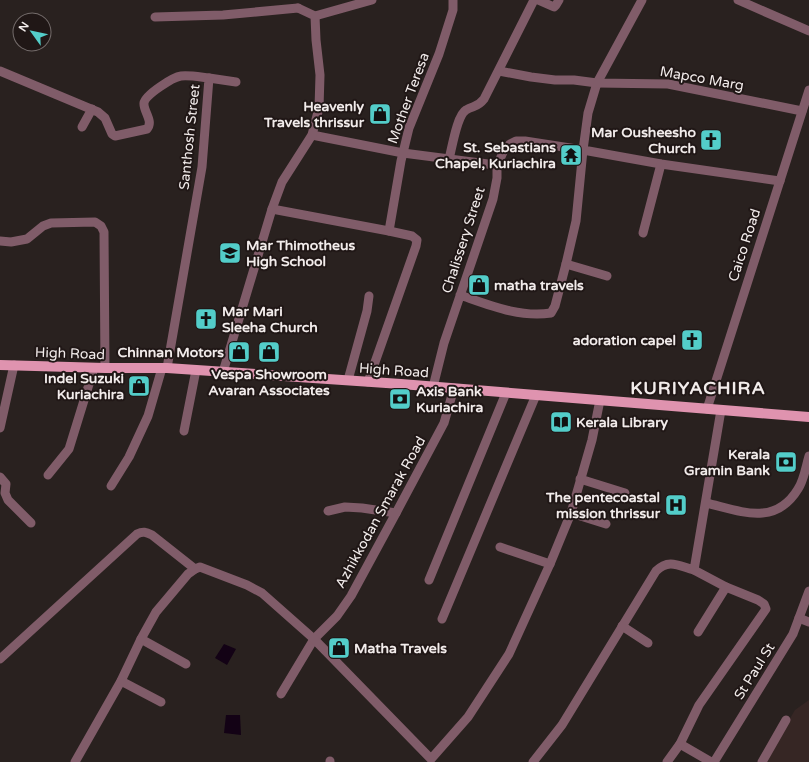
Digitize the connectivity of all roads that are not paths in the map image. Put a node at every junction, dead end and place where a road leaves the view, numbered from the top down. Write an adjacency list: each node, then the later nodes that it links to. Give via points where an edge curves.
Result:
1 (372, 0): 9 (street)
2 (453, 0): 23 (street, Mother Teresa, via 453,10 439,54 409,128)
3 (534, 0): 13 (street)
4 (538, 0): 5 (street, via 554,7)
5 (559, 0)
6 (642, 0): 16 (street)
7 (738, 0): 11 (street)
8 (298, 4): 9 (street); 10 (street, via 223,15)
9 (316, 16): 21 (street, via 320,75 318,108)
10 (155, 18)
11 (809, 31)
12 (0, 71): 18 (street)
13 (499, 71): 16 (street, Mapco Marg, via 530,78); 24 (street, via 479,105 465,111 460,117)
14 (209, 78): 15 (street); 18 (street, Santhosh Street, via 175,77 148,95 144,104 150,124 147,129 115,136 105,118); 40 (street, Santhosh Street, via 202,167)
15 (236, 82)
16 (597, 83): 19 (street, Mapco Marg, via 668,84); 22 (street, via 588,113)
17 (809, 90): 19 (street, Caico Road)
18 (92, 109): 20 (street)
19 (802, 111): 27 (street, Caico Road)
20 (82, 128)
21 (312, 135): 23 (street); 28 (street, via 282,182)
22 (583, 150): 25 (street); 26 (street, via 516,141 504,150); 32 (street, via 576,221)
23 (403, 153): 24 (street); 29 (street, Mother Teresa)
24 (449, 159): 26 (street)
25 (661, 164): 27 (street); 30 (street)
26 (497, 166): 34 (street, Chalissery Street, via 493,199)
27 (780, 182): 50 (street, Caico Road)
28 (272, 209): 29 (street); 42 (street)
29 (389, 230): 44 (street, via 412,236 417,240)
30 (643, 233)
31 (0, 241): 39 (street, via 27,239 51,223 95,222 101,226 104,232)
32 (566, 264): 33 (street); 34 (street, via 551,313 506,311)
33 (607, 276)
34 (460, 295): 45 (street, Chalissery Street, via 444,343)
35 (370, 296): 43 (street)
36 (0, 365): 37 (main road, High Road)
37 (14, 365): 38 (main road, High Road); 53 (street)
38 (94, 368): 39 (main road, High Road); 56 (street, via 69,450)
39 (106, 368): 40 (main road, High Road)
40 (165, 368): 41 (main road, High Road); 59 (street, Santhosh Street, via 148,416 129,457)
41 (196, 370): 42 (main road, High Road); 54 (street)
42 (223, 372): 43 (main road, High Road)
43 (348, 380): 44 (main road, High Road)
44 (368, 382): 45 (main road, High Road)
45 (434, 387): 46 (main road, High Road)
46 (454, 388): 47 (main road, High Road); 64 (street, Azhikkodan Smarak Road, via 444,423)
47 (506, 393): 48 (main road, High Road); 72 (street)
48 (536, 395): 49 (main road, High Road); 76 (street)
49 (600, 400): 50 (main road, High Road); 58 (street, via 592,440)
50 (707, 409): 51 (main road, High Road)
51 (722, 410): 52 (main road, High Road); 62 (street)
52 (809, 417)
53 (0, 428)
54 (184, 431)
55 (809, 456): 62 (street, via 799,488 776,511 750,513)
56 (48, 475)
57 (0, 477): 61 (street, via 6,484)
58 (580, 479): 60 (street); 65 (street)
59 (110, 486)
60 (624, 493)
61 (2, 494): 66 (street)
62 (706, 503): 71 (street)
63 (328, 511): 64 (street, via 344,507)
64 (396, 513): 81 (street, Azhikkodan Smarak Road, via 351,596 337,616)
65 (571, 513): 67 (street); 69 (street)
66 (31, 523)
67 (606, 524)
68 (500, 547): 69 (street)
69 (550, 564): 90 (street, via 509,654 468,717)
70 (195, 568): 80 (street, via 156,612); 81 (street, via 200,567 262,593); 83 (street, via 152,535 141,532)
71 (694, 570): 73 (street); 78 (street, via 669,563 662,566 656,571)
72 (429, 580)
73 (726, 587): 79 (street); 89 (street, via 758,600 766,609 703,699)
74 (809, 591): 75 (street, St Paul St)
75 (799, 618): 77 (street); 94 (street, St Paul St, via 793,634)
76 (442, 619)
77 (809, 622)
78 (622, 626): 82 (street); 92 (street, via 562,724)
79 (698, 632)
80 (141, 639): 84 (street); 85 (street)
81 (314, 639): 86 (street, Azhikkodan Smarak Road); 90 (street)
82 (648, 642)
83 (0, 659)
84 (186, 664)
85 (121, 681): 87 (street); 91 (street)
86 (281, 694)
87 (161, 702)
88 (786, 720): 95 (street)
89 (680, 744): 93 (street); 94 (street)
90 (432, 760)
91 (75, 762)
92 (533, 762)
93 (667, 762)
94 (712, 762)
95 (762, 762)

